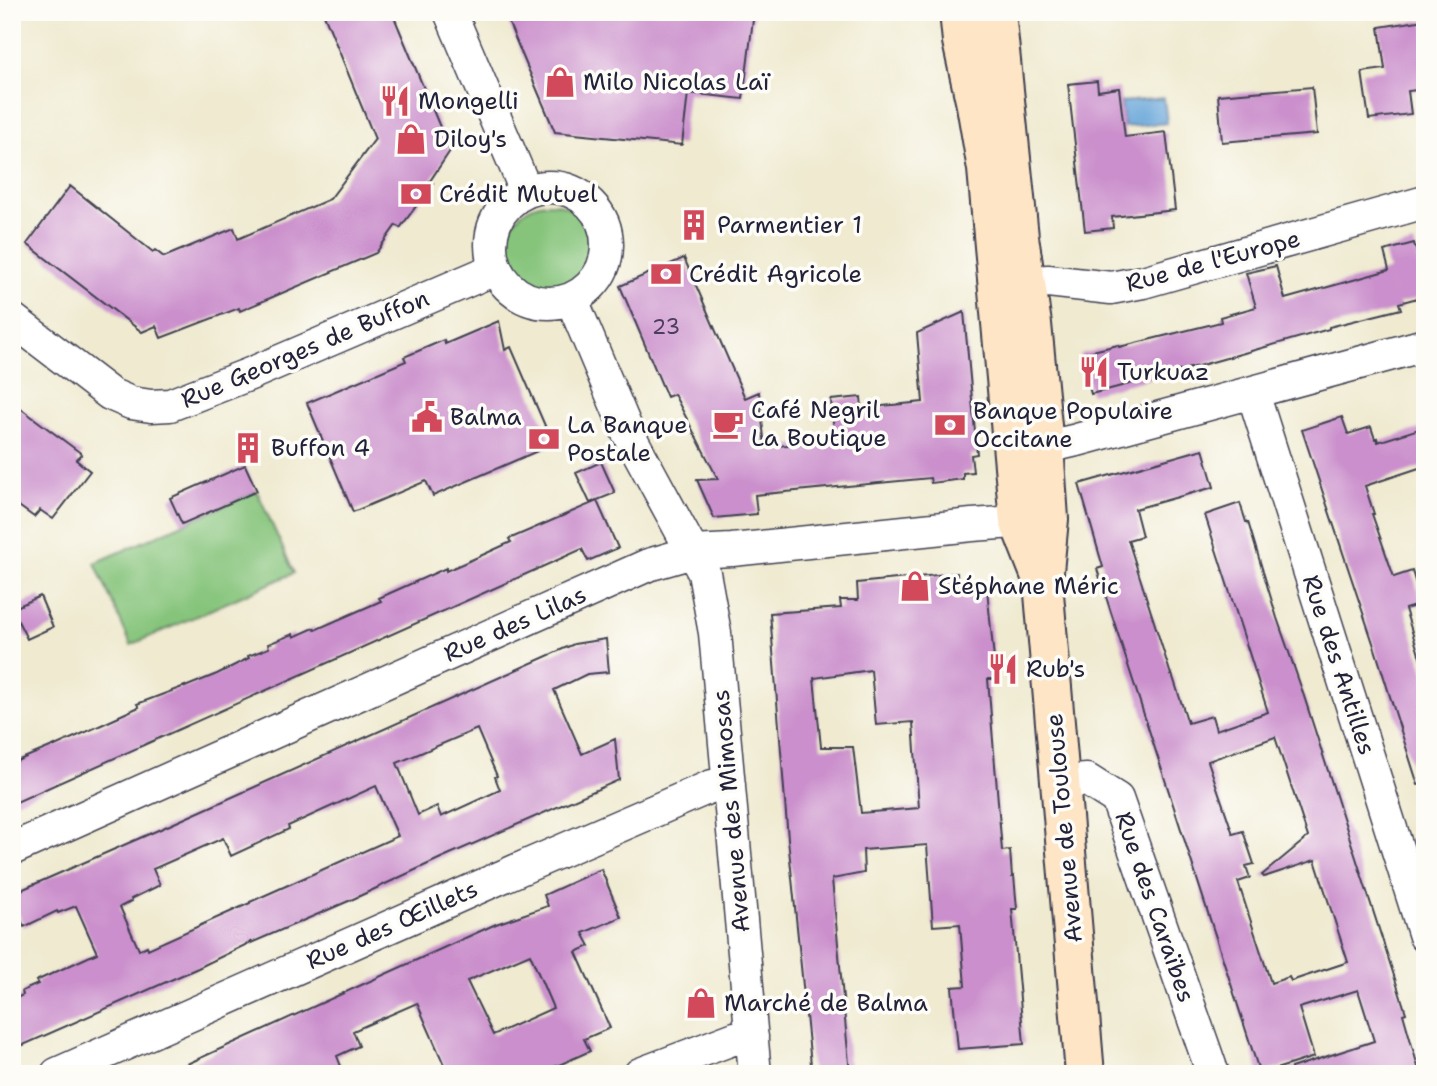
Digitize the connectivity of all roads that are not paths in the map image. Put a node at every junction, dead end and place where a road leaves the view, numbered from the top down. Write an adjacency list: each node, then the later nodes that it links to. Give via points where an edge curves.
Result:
1 (450, 12): 4 (street)
2 (959, 12): 7 (main road)
3 (996, 12): 7 (main road, via 1019,237)
4 (526, 191): 6 (street, via 498,215 490,251); 8 (street, via 555,186 570,190 594,208 602,221 608,239 607,258 600,275)
5 (1425, 202): 7 (street, Rue de l'Europe, via 1143,282 1111,288 1048,281)
6 (495, 269): 8 (street, via 508,288 527,300 550,304); 9 (street, Rue Georges de Buffon, via 170,405 131,403 110,394)
7 (1012, 284): 12 (main road, Avenue de Toulouse)
8 (572, 300): 14 (street, Avenue des Mimosas, via 628,433)
9 (12, 319)
10 (1425, 345): 11 (street)
11 (1253, 393): 12 (street, via 1064,443); 18 (street, Rue des Antilles)
12 (1028, 447): 13 (main road, Avenue de Toulouse)
13 (1034, 520): 14 (street, Rue des Lilas); 15 (main road, Avenue de Toulouse)
14 (693, 552): 16 (street, Avenue des Mimosas, via 704,573 715,633); 17 (street, Rue des Lilas, via 648,565)
15 (1060, 782): 23 (main road, Avenue de Toulouse); 24 (street, Rue des Caraïbes, via 1087,780 1117,799)
16 (729, 785): 19 (street, Avenue des Mimosas); 20 (street, Rue des Œillets, via 700,791)
17 (12, 849)
18 (1425, 936)
19 (752, 1037): 21 (street, via 735,1038); 22 (street, Avenue des Mimosas)
20 (57, 1074)
21 (640, 1074)
22 (755, 1074)
23 (1085, 1074)
24 (1213, 1074)

